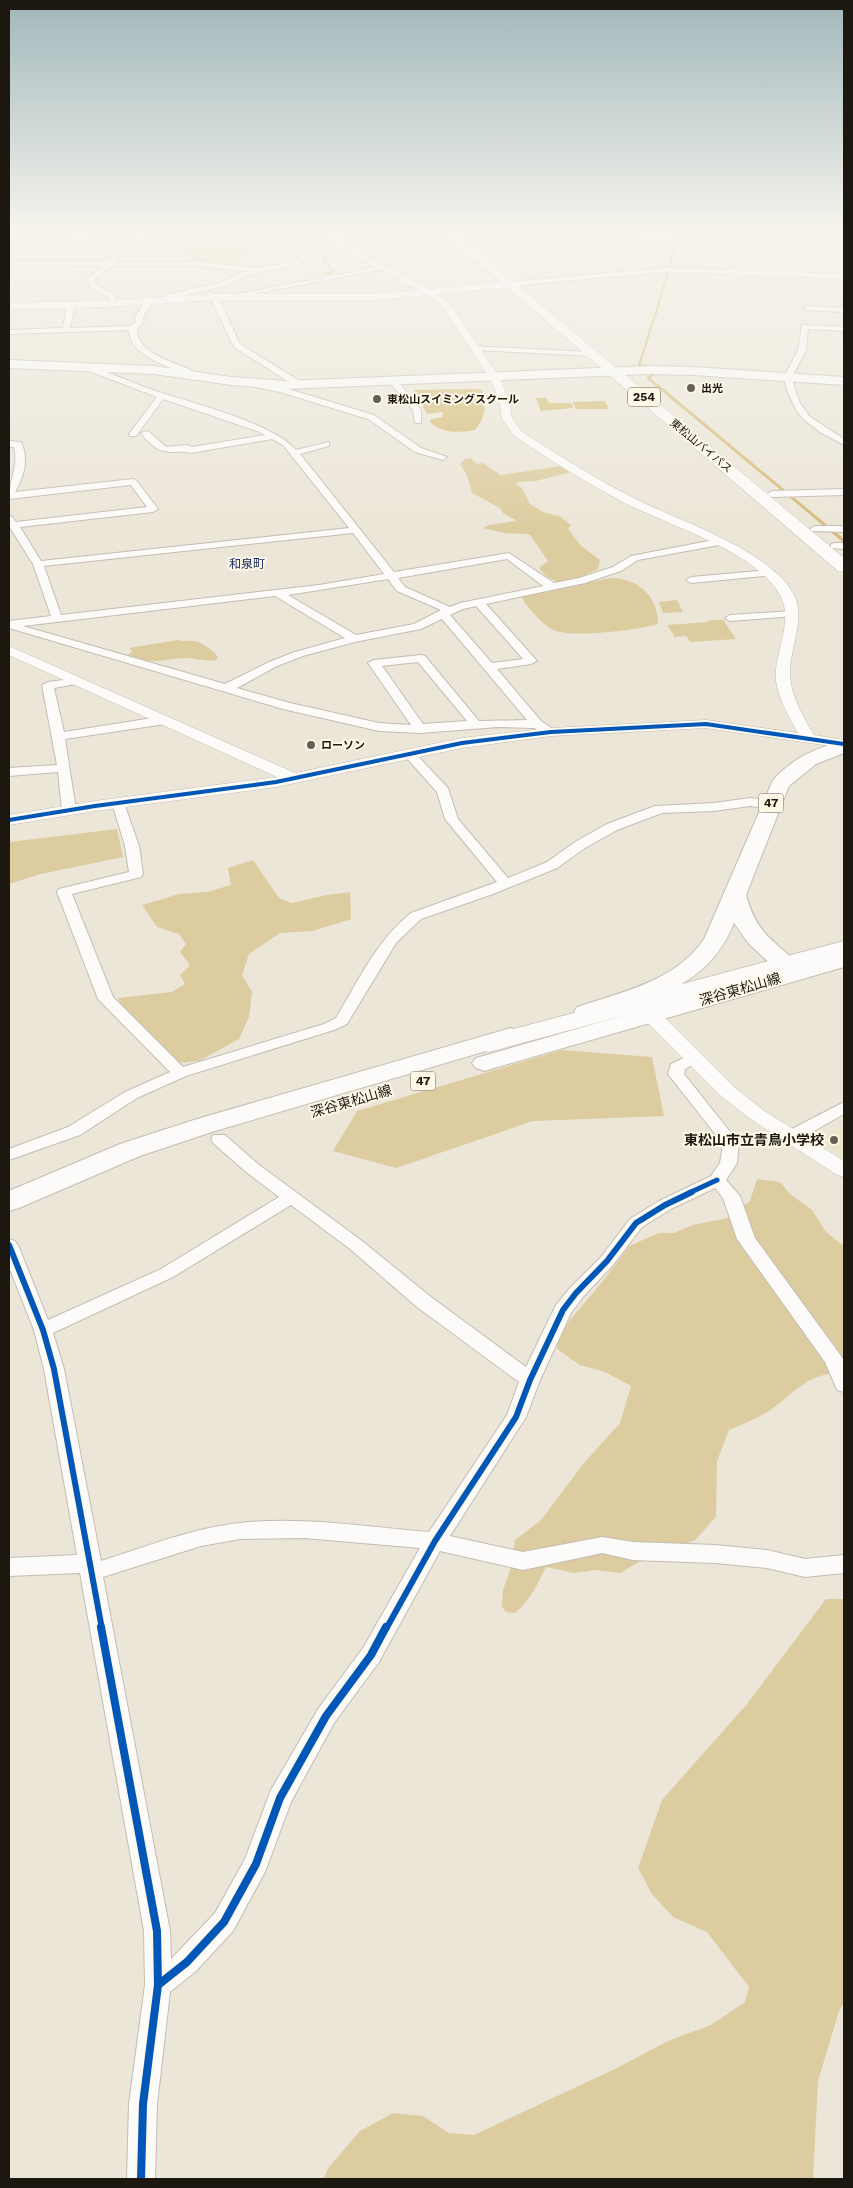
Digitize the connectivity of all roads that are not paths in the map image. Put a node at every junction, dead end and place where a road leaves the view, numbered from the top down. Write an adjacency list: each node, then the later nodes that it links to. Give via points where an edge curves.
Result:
1 (63, 330): 9 (street)
2 (133, 330): 16 (street, via 133,337 146,353)
3 (230, 330): 22 (street, via 237,345)
4 (463, 330): 11 (street)
5 (566, 330): 12 (highway, 東松山バイパス / 254)
6 (571, 330): 15 (highway, 東松山バイパス / 254)
7 (805, 330): 18 (street, via 802,350)
8 (9, 332): 9 (street)
9 (18, 332): 10 (street, via 18,339)
10 (49, 338)
11 (474, 348): 12 (street); 17 (street)
12 (592, 354): 15 (highway, 東松山バイパス / 254)
13 (9, 364): 14 (main road)
14 (87, 367): 16 (main road); 23 (street)
15 (620, 372): 17 (main road); 18 (main road, via 686,371); 34 (highway, 東松山バイパス / 254); 43 (highway, 東松山バイパス / 254)
16 (193, 375): 21 (main road)
17 (494, 377): 20 (main road); 40 (street, via 504,399 507,418 523,437 627,499)
18 (788, 377): 19 (main road); 28 (street, via 793,401 804,416 819,429)
19 (844, 381)
20 (394, 382): 22 (main road); 24 (street, via 417,410)
21 (249, 383): 22 (main road); 32 (street, via 371,417 418,450)
22 (300, 385)
23 (162, 396): 26 (street); 27 (street)
24 (418, 421)
25 (145, 433): 27 (street, via 166,451)
26 (133, 434)
27 (275, 436): 31 (street)
28 (844, 442)
29 (9, 444): 35 (street, via 18,444 22,462)
30 (326, 444): 31 (street)
31 (295, 453): 38 (street)
32 (443, 457)
33 (844, 492): 34 (street)
34 (772, 494): 39 (highway, 東松山バイパス / 254)
35 (9, 496): 36 (street, via 133,482 153,510)
36 (11, 522): 42 (street)
37 (844, 528): 39 (street)
38 (356, 530): 42 (street); 45 (street)
39 (820, 533): 41 (highway, 東松山バイパス / 254)
40 (719, 542): 44 (street); 47 (street, via 635,558 611,572)
41 (842, 546)
42 (38, 564): 52 (street)
43 (844, 567)
44 (770, 573): 46 (street); 51 (street, via 788,597)
45 (392, 576): 47 (street, via 509,556); 48 (street); 50 (street, via 404,591)
46 (691, 580)
47 (552, 587): 49 (street)
48 (277, 593): 52 (street); 55 (street)
49 (478, 602): 50 (street); 57 (street, via 531,661)
50 (446, 612): 55 (street, via 409,629); 57 (street)
51 (791, 614): 53 (street); 65 (street, via 792,625 782,674 788,697)
52 (57, 618): 54 (street)
53 (730, 618)
54 (9, 625): 59 (street)
55 (354, 639): 59 (street, via 286,659)
56 (9, 650): 58 (street)
57 (489, 667): 63 (street)
58 (78, 681): 60 (street); 64 (street, via 48,685)
59 (228, 688): 62 (street, via 317,714 379,727)
60 (165, 720): 64 (street); 70 (street)
61 (476, 725): 62 (street); 62 (street, via 421,658 374,663); 63 (street)
62 (420, 728)
63 (544, 728): 65 (street, via 706,724); 67 (street)
64 (58, 737): 68 (street)
65 (809, 739): 66 (street)
66 (844, 745): 72 (main road, 深谷東松山線 / 47, via 821,752 791,771)
67 (409, 754): 70 (street); 75 (street, via 444,791 452,819)
68 (63, 768): 69 (street); 73 (street)
69 (9, 772)
70 (294, 779): 71 (street)
71 (118, 803): 73 (street); 83 (street, via 132,846 136,874 64,892 106,999)
72 (770, 804): 75 (street, via 750,802 660,809 612,828 552,865); 76 (main road, 深谷東松山線 / 47)
73 (69, 810): 74 (street)
74 (9, 820)
75 (506, 884): 83 (street, via 416,916 406,924 390,941 342,1020)
76 (734, 894): 79 (main road, 深谷東松山線, via 742,918 757,939); 81 (main road, 深谷東松山線 / 47, via 716,939 686,972 628,998)
77 (844, 948): 79 (highway)
78 (844, 960): 80 (main road, 深谷東松山線 / 47)
79 (784, 964): 81 (highway)
80 (650, 1014): 82 (street); 86 (main road, 深谷東松山線 / 47)
81 (489, 1044): 91 (main road, 深谷東松山線 / 47, via 130,1150)
82 (694, 1058): 85 (street, via 728,1092); 89 (street, via 677,1066 676,1074 731,1143 730,1164)
83 (180, 1073): 87 (street, via 131,1095 74,1131)
84 (844, 1107): 85 (street)
85 (792, 1136): 88 (street)
86 (219, 1139): 90 (street); 92 (main road, 深谷東松山線 / 47, via 87,1185)
87 (9, 1155)
88 (844, 1170)
89 (718, 1180): 95 (street, via 665,1205 631,1228 607,1261 563,1310); 96 (street, via 731,1196 746,1239 834,1360)
90 (292, 1197): 94 (street, via 167,1273); 95 (street, via 424,1302)
91 (9, 1202)
92 (9, 1221)
93 (9, 1245): 94 (street)
94 (43, 1330): 100 (street, via 54,1369)
95 (530, 1380): 97 (street, via 516,1417)
96 (844, 1385)
97 (435, 1542): 98 (street, via 524,1561 602,1545 633,1551 767,1559 805,1568); 100 (street, via 304,1530 240,1531 200,1538); 101 (street, via 372,1655 326,1716 284,1790 256,1864 224,1922 187,1962)
98 (844, 1564)
99 (9, 1567): 100 (street)
100 (92, 1568): 101 (street, via 157,1931)
101 (158, 1985): 102 (street, via 143,2104)
102 (141, 2179)

